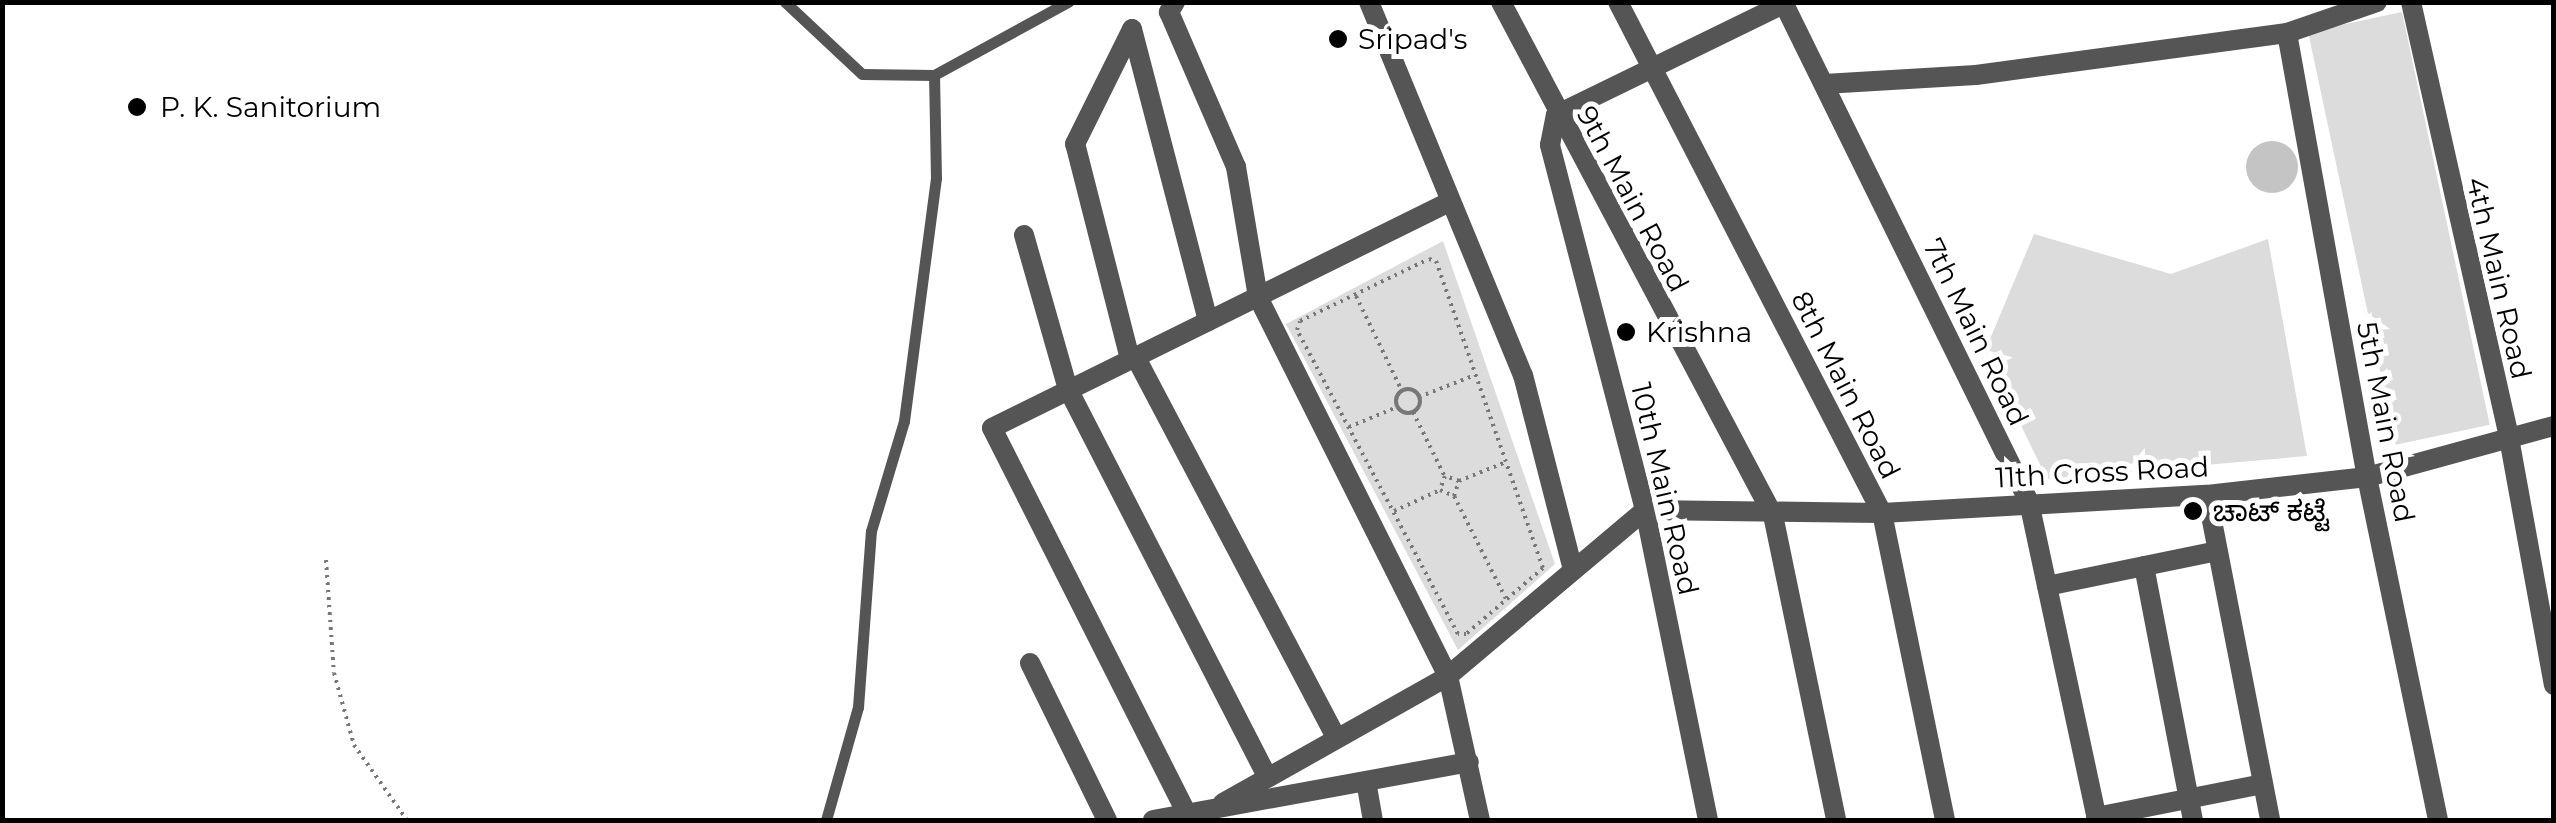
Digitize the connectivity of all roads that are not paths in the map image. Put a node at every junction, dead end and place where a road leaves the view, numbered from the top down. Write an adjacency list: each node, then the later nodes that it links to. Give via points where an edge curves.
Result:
1 (786, 2): 12 (lane, via 862,74)
2 (1068, 2): 12 (lane)
3 (1175, 2): 17 (street, via 1169,12 1236,167)
4 (1369, 2): 15 (street)
5 (1501, 2): 14 (street, 9th Main Road)
6 (1618, 2): 11 (street, 8th Main Road)
7 (2377, 2): 10 (street)
8 (2411, 2): 22 (street, 4th Main Road)
9 (1783, 3): 11 (street); 13 (street, 7th Main Road)
10 (2287, 33): 13 (street, via 1976,75); 23 (street, 5th Main Road)
11 (1652, 69): 14 (street); 27 (street, 8th Main Road)
12 (934, 76): 46 (lane, via 936,178 904,421 871,532 858,708)
13 (1824, 84): 25 (street, 7th Main Road)
14 (1556, 115): 26 (street, 10th Main Road, via 1550,145); 28 (street, 9th Main Road)
15 (1450, 202): 17 (street); 31 (street, via 1523,376)
16 (1024, 235): 20 (street)
17 (1258, 297): 18 (street); 34 (street)
18 (1208, 321): 19 (street); 19 (street, via 1132,29 1075,144)
19 (1132, 358): 20 (street); 36 (street)
20 (1068, 389): 39 (street); 44 (street, via 992,428)
21 (2554, 426): 22 (street, 11th Cross Road)
22 (2509, 438): 23 (street, 11th Cross Road); 35 (street, 4th Main Road)
23 (2366, 476): 24 (street, 11th Cross Road); 57 (street, 5th Main Road)
24 (2206, 496): 25 (street, 11th Cross Road); 29 (street)
25 (2029, 502): 27 (street, 11th Cross Road); 32 (street, 7th Main Road)
26 (1645, 510): 28 (street, 11th Cross Road); 31 (street); 52 (street, 10th Main Road)
27 (1882, 513): 28 (street, 11th Cross Road); 54 (street, 8th Main Road)
28 (1773, 516): 53 (street, 9th Main Road)
29 (2217, 551): 30 (street); 41 (street)
30 (2144, 566): 32 (street); 43 (street)
31 (1573, 570): 34 (street)
32 (2046, 586): 45 (street, 7th Main Road)
33 (1030, 663): 47 (street)
34 (1448, 676): 36 (street); 38 (street)
35 (2554, 686)
36 (1335, 735): 37 (street)
37 (1292, 759): 39 (street); 42 (street)
38 (1469, 762): 40 (street); 51 (street)
39 (1266, 774): 44 (street)
40 (1366, 781): 42 (street); 50 (street)
41 (2264, 784): 43 (street); 56 (street)
42 (1296, 796): 44 (street); 49 (street)
43 (2190, 799): 45 (street); 55 (street)
44 (1206, 811): 48 (street)
45 (2096, 819)
46 (826, 820)
47 (1107, 820)
48 (1154, 820)
49 (1291, 820)
50 (1373, 820)
51 (1480, 820)
52 (1708, 820)
53 (1836, 820)
54 (1944, 820)
55 (2194, 820)
56 (2270, 820)
57 (2438, 820)

